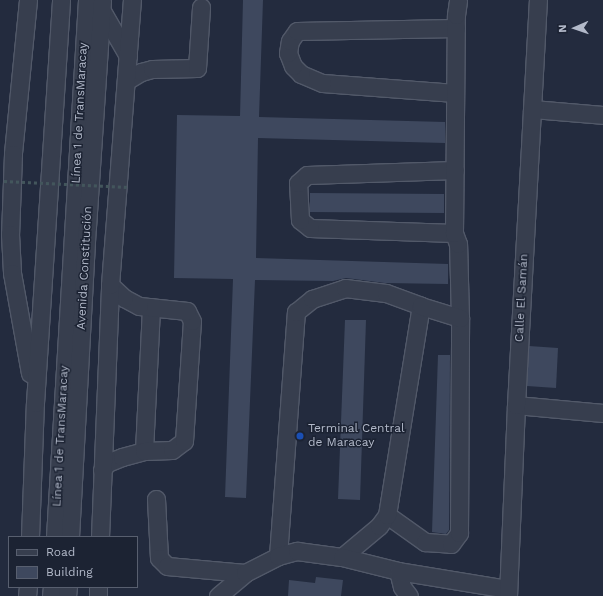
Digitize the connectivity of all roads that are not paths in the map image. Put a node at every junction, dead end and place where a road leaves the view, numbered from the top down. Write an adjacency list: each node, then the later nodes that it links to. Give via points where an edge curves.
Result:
1 (28, 0): 21 (street, via 13,154 10,234 12,273)
2 (61, 0): 21 (street)
3 (87, 0): 29 (street, Línea 1 de TransMaracay)
4 (132, 0): 10 (street)
5 (458, 0): 9 (street)
6 (538, 0): 13 (street, Calle El Samán)
7 (102, 6): 10 (street); 30 (street, Avenida Constitución)
8 (201, 7): 11 (street, via 197,68 152,69)
9 (456, 28): 12 (street); 12 (street, via 297,32 290,41 288,53 293,66 301,74 322,83)
10 (128, 56): 11 (street)
11 (126, 81): 17 (street)
12 (455, 93): 15 (street)
13 (532, 109): 14 (street); 22 (street, Calle El Samán)
14 (603, 115)
15 (455, 170): 16 (street); 16 (street, via 307,175 298,183 300,220 310,228)
16 (454, 233): 20 (street, via 458,244)
17 (110, 285): 19 (street, via 134,303); 25 (street)
18 (421, 306): 20 (street); 27 (street); 32 (street, via 386,293 345,288 312,299 296,312)
19 (151, 307): 24 (street); 24 (street, via 186,311 192,321 184,441 172,450)
20 (460, 318): 27 (street, via 459,533 451,544 425,542)
21 (35, 403): 28 (street)
22 (516, 405): 23 (street); 36 (street, Calle El Samán)
23 (603, 412)
24 (144, 451): 25 (street, via 107,463)
25 (102, 470): 31 (street)
26 (156, 499): 35 (street, via 159,558 167,566)
27 (387, 515): 33 (street, via 379,526)
28 (30, 536)
29 (55, 536)
30 (70, 536)
31 (100, 536)
32 (278, 556): 33 (street, via 297,551); 35 (street)
33 (342, 557): 34 (street)
34 (398, 571): 36 (street); 38 (street, via 402,587)
35 (245, 573): 37 (street)
36 (508, 592)
37 (218, 596)
38 (409, 596)

